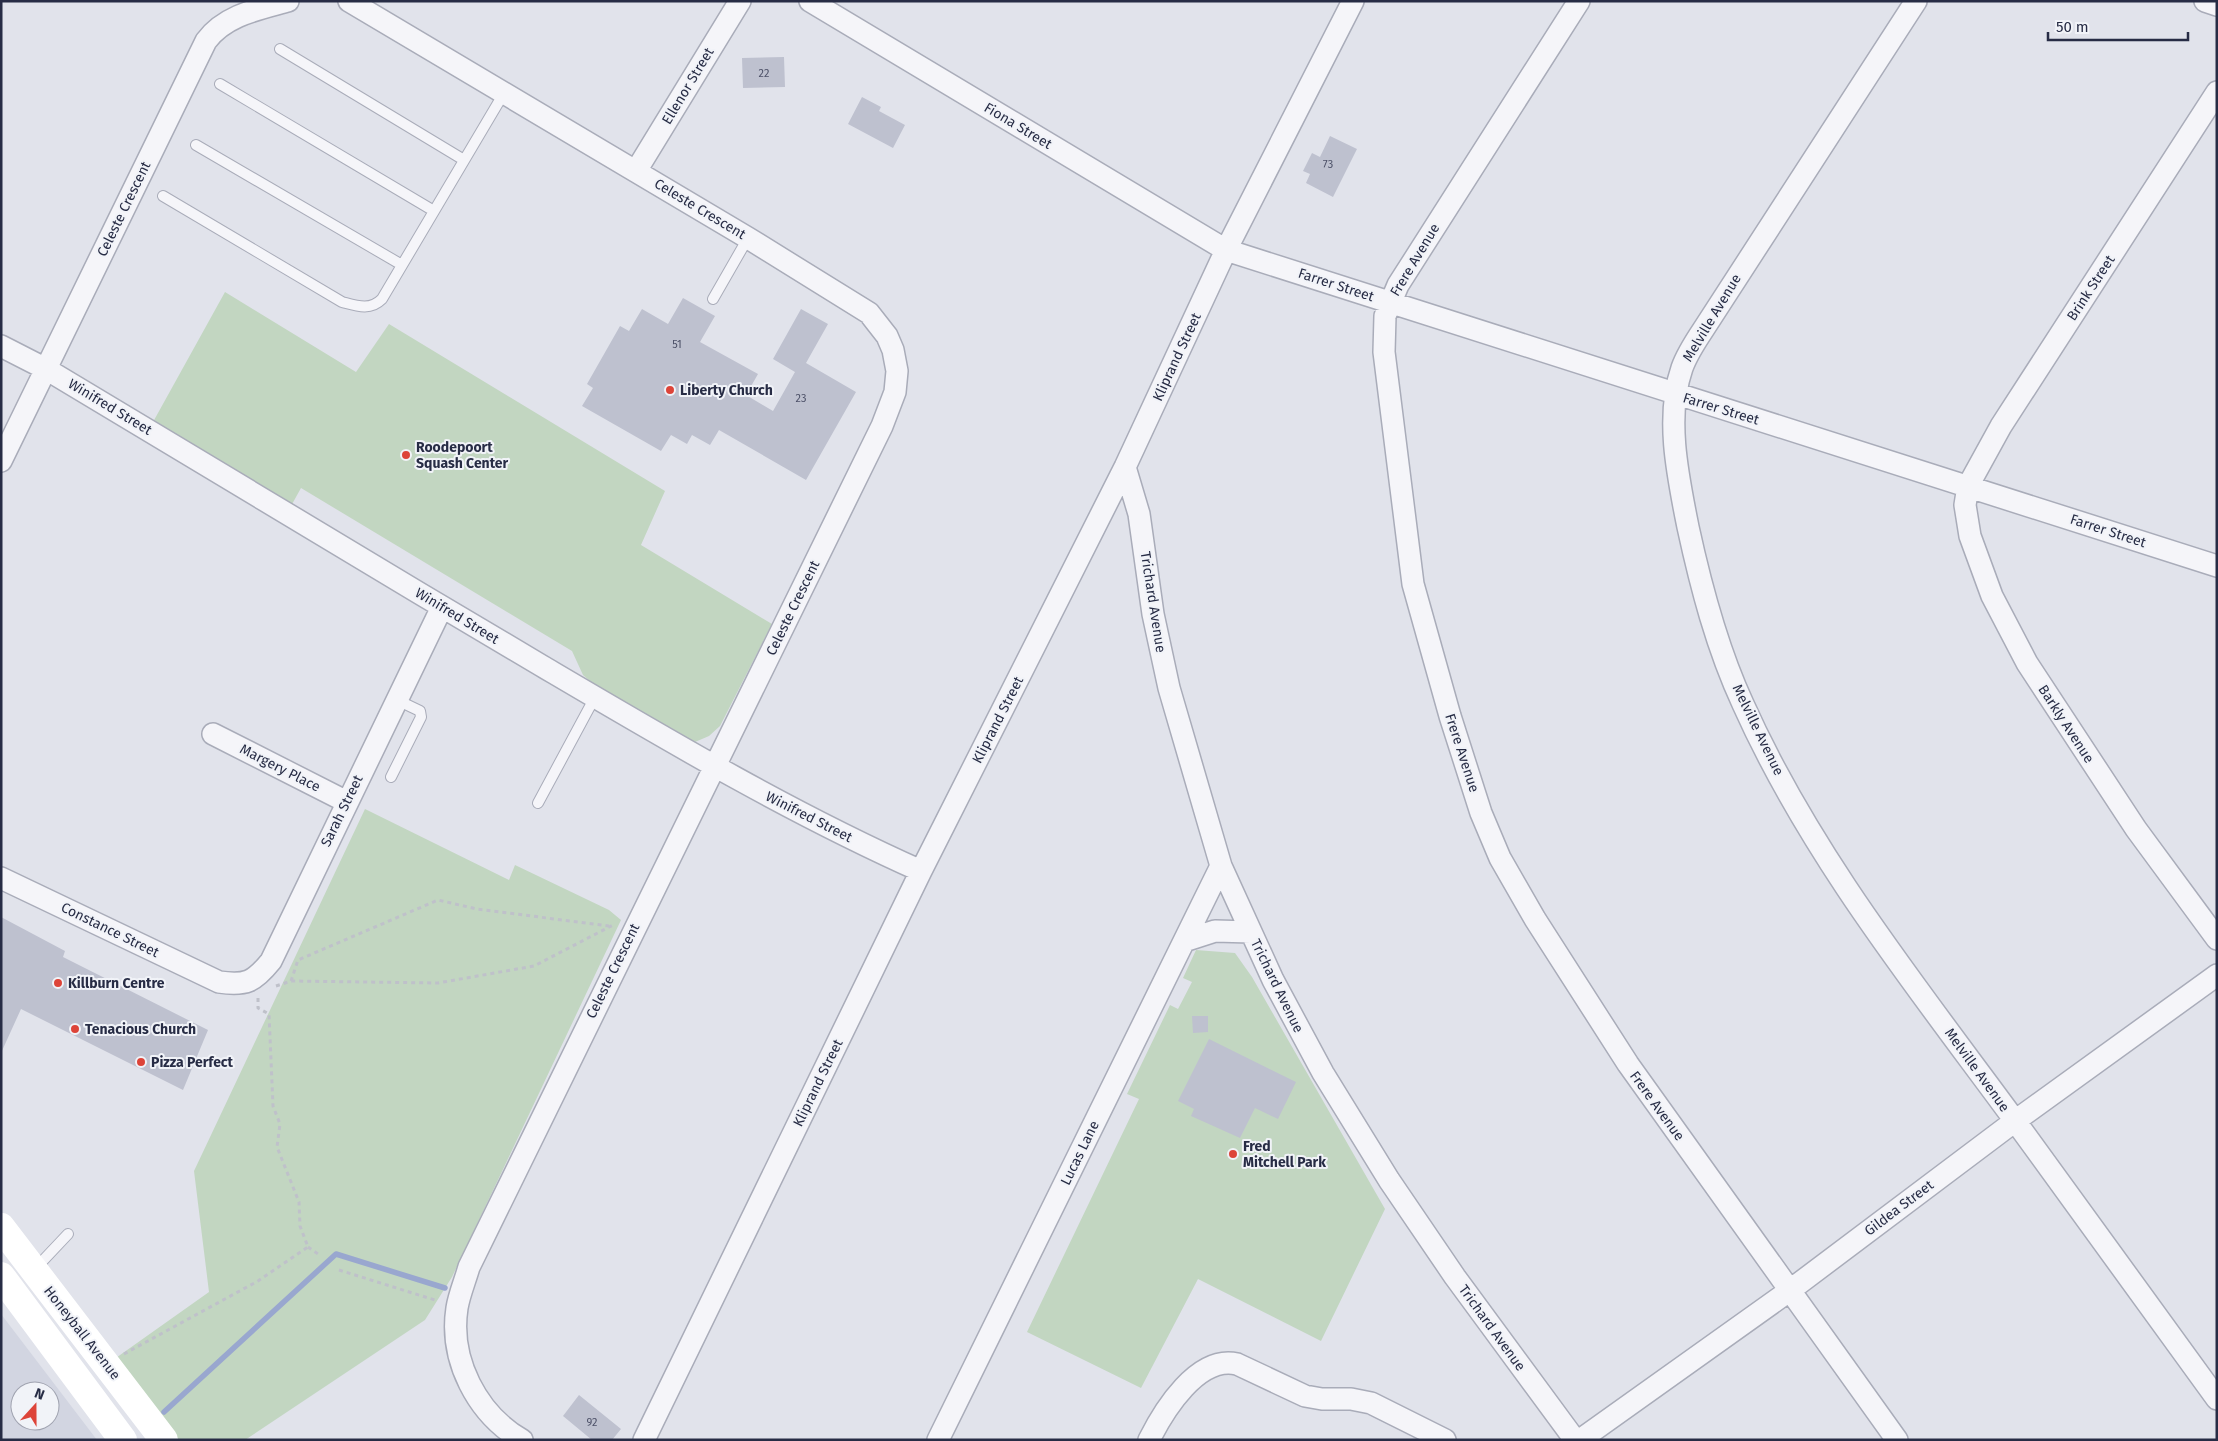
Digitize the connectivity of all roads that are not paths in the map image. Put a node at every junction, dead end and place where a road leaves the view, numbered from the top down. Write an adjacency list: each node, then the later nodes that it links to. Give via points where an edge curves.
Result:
1 (288, 1): 25 (street, Celeste Crescent, via 230,20 206,41)
2 (349, 1): 13 (street, Celeste Crescent)
3 (740, 1): 16 (street, Ellenor Street)
4 (810, 1): 20 (street, Fiona Street)
5 (1352, 1): 20 (street, Kliprand Street)
6 (1579, 1): 23 (street, Frere Avenue, via 1418,251)
7 (1916, 1): 26 (street, Melville Avenue, via 1691,350)
8 (2205, 1): 9 (street)
9 (2217, 5)
10 (280, 49): 15 (lane)
11 (220, 84): 18 (lane)
12 (2217, 92): 29 (street, Brink Street, via 2001,426)
13 (504, 93): 15 (lane); 16 (street, Celeste Crescent)
14 (196, 145): 21 (lane)
15 (464, 160): 18 (lane)
16 (636, 171): 19 (street, Celeste Crescent)
17 (163, 196): 21 (lane, via 342,302 361,307 375,306)
18 (434, 211): 21 (lane)
19 (748, 238): 22 (lane); 35 (street, Celeste Crescent, via 868,313 887,336 898,378 882,426)
20 (1226, 250): 23 (street, Farrer Street); 28 (street, Kliprand Street)
21 (402, 265)
22 (713, 299)
23 (1389, 303): 26 (street, Farrer Street); 52 (street, Frere Avenue, via 1383,326 1384,352 1414,584 1450,716 1481,813 1504,865 1600,1024)
24 (1, 346): 25 (street, Winifred Street)
25 (46, 369): 27 (street, Celeste Crescent); 31 (street, Winifred Street)
26 (1675, 394): 29 (street, Farrer Street); 47 (street, Melville Avenue, via 1674,430 1695,558 1717,637 1742,702 1771,760 1840,876)
27 (1, 461)
28 (1125, 467): 39 (street, Trichard Avenue, via 1139,514 1153,614 1169,688); 40 (street, Kliprand Street)
29 (1968, 486): 30 (street, Farrer Street); 43 (street, Barkly Avenue, via 1965,505 1970,536 1992,596 2027,663 2136,829)
30 (2217, 566)
31 (442, 607): 32 (street, Winifred Street); 33 (street, Sarah Street)
32 (595, 697): 35 (street, Winifred Street); 38 (lane)
33 (397, 700): 36 (lane, via 420,711 421,717); 37 (street, Sarah Street)
34 (213, 734): 37 (street, Margery Place)
35 (716, 768): 40 (street, Winifred Street, via 841,834); 56 (street, Celeste Crescent, via 469,1267 460,1300 456,1337 461,1366 477,1398 498,1423)
36 (391, 777)
37 (347, 802): 46 (street, Sarah Street, via 271,961 252,981 237,985)
38 (538, 802)
39 (1221, 866): 42 (street, Trichard Avenue); 44 (street, Lucas Lane)
40 (921, 871): 57 (street, Kliprand Street)
41 (1, 878): 46 (street, Constance Street)
42 (1251, 932): 44 (street, via 1215,932); 61 (street, Trichard Avenue, via 1299,1030 1389,1180 1454,1277)
43 (2217, 939)
44 (1184, 941): 58 (street, Lucas Lane)
45 (2217, 975): 47 (street, Gildea Street)
46 (219, 982)
47 (2015, 1120): 52 (street, Gildea Street); 53 (street, Melville Avenue)
48 (1, 1227): 50 (street, Honeyball Avenue)
49 (68, 1234): 50 (lane)
50 (34, 1271): 55 (street, Honeyball Avenue)
51 (1, 1276): 54 (street)
52 (1789, 1291): 62 (street, Gildea Street); 63 (street, Frere Avenue)
53 (2217, 1399)
54 (123, 1440)
55 (164, 1440)
56 (522, 1440)
57 (644, 1440)
58 (938, 1440)
59 (1149, 1440): 60 (street, via 1167,1408 1188,1383 1219,1363 1228,1362 1305,1396 1357,1399 1371,1403)
60 (1444, 1440)
61 (1574, 1440)
62 (1580, 1440)
63 (1897, 1440)

